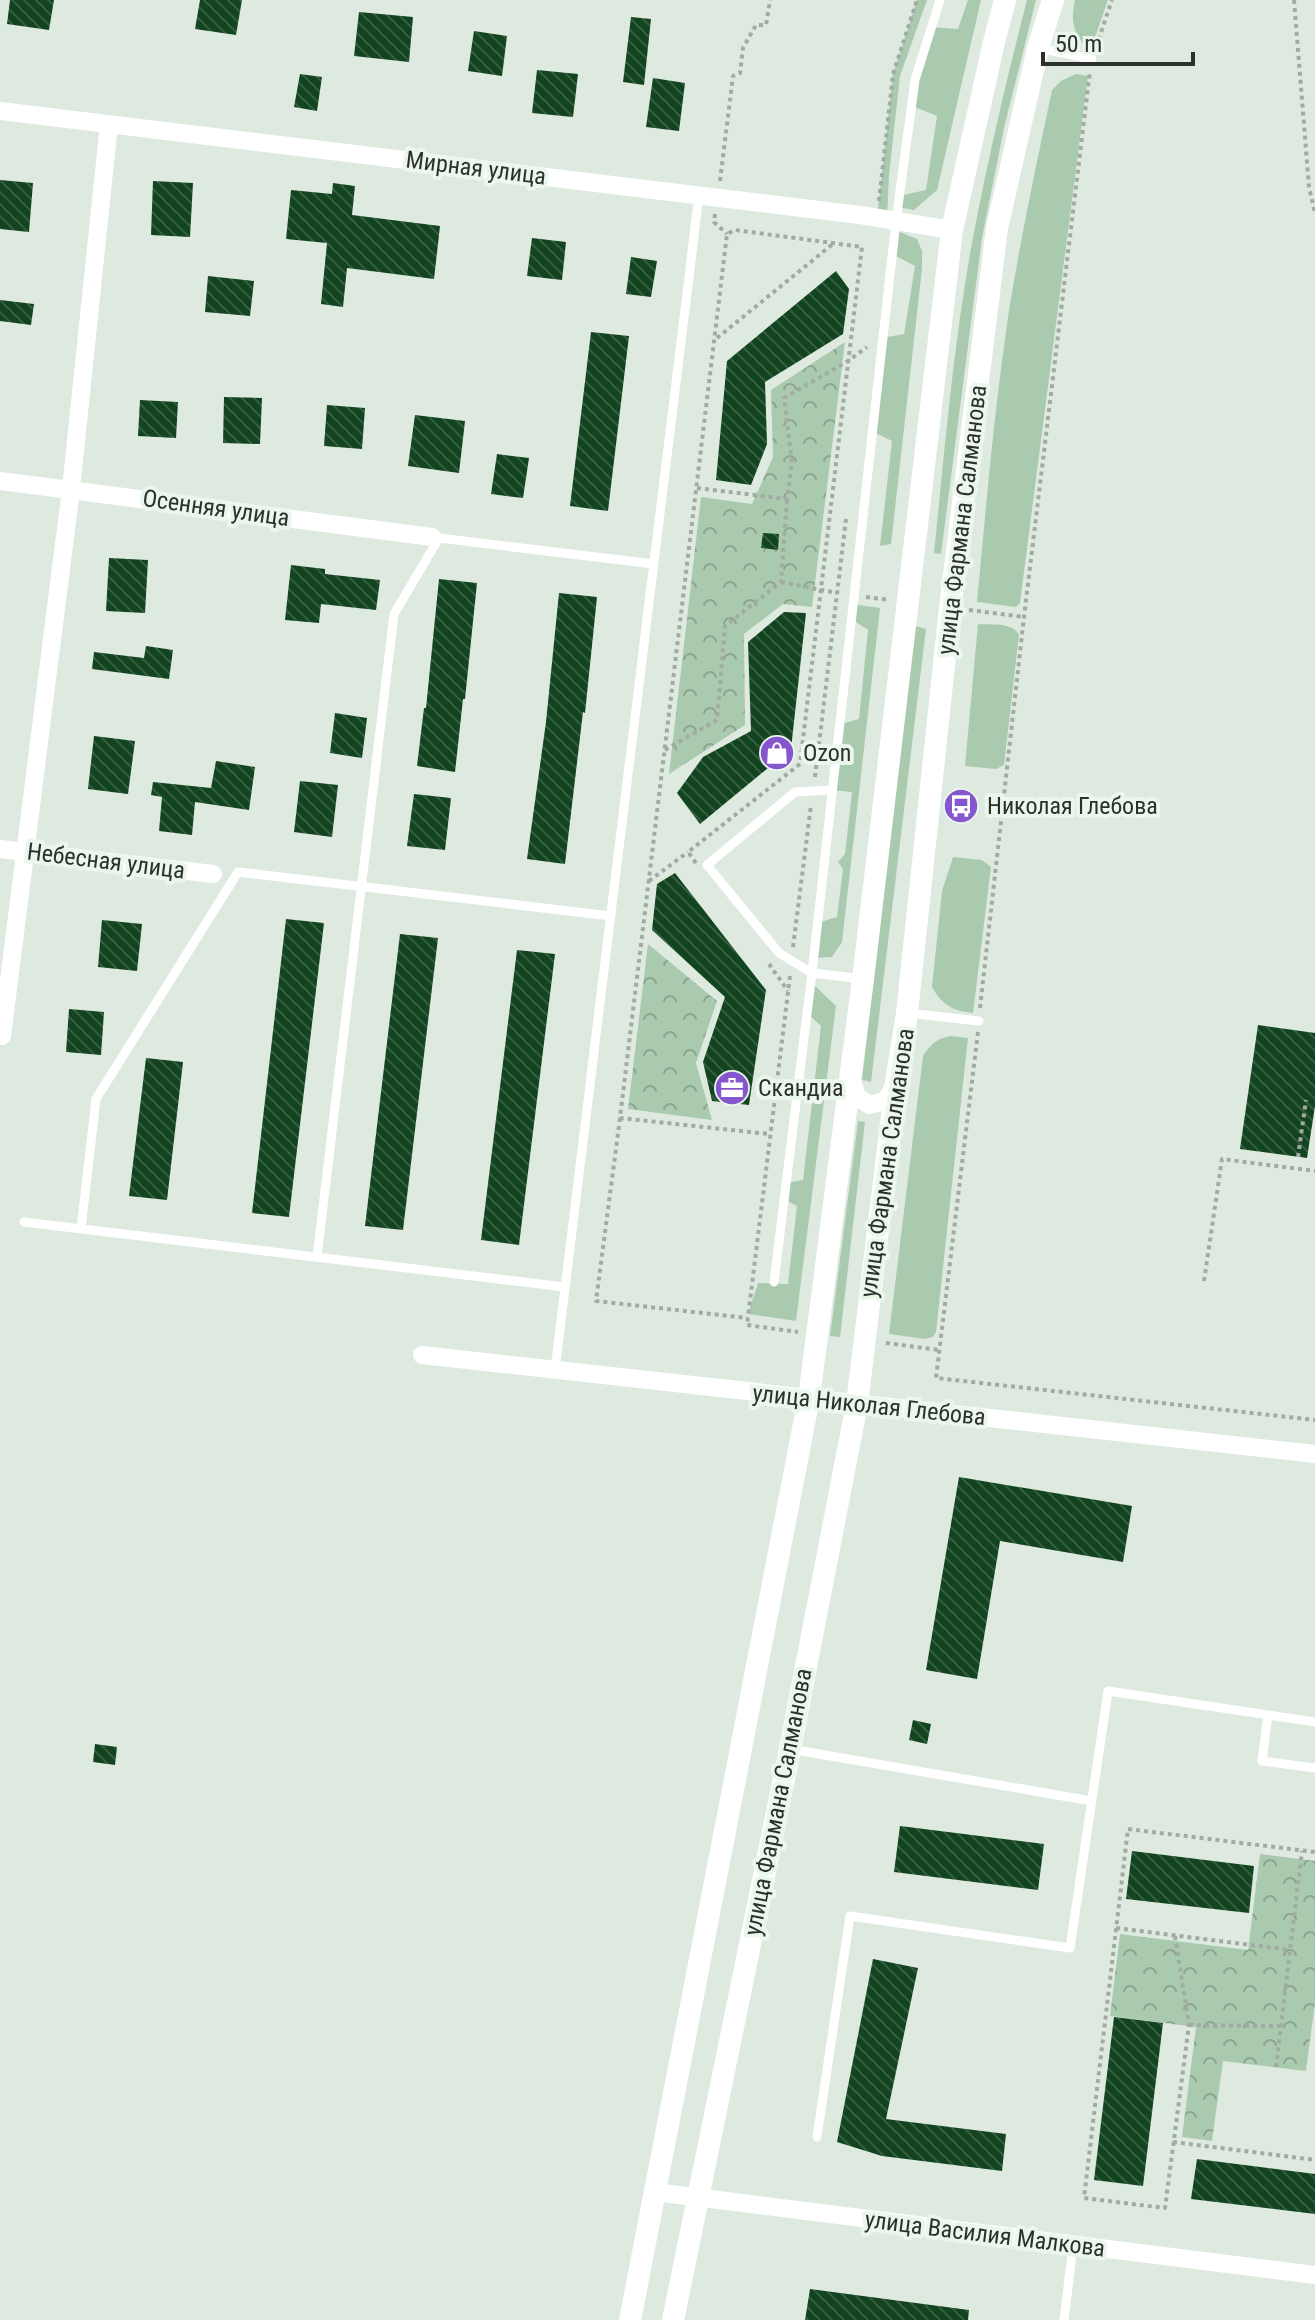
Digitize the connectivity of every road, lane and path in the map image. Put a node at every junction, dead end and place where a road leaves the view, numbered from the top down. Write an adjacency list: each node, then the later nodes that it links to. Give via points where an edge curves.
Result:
1 (770, 0): 12 (path, via 766,25 756,25 743,48 740,73 733,76)
2 (917, 0): 14 (path, via 893,74)
3 (940, 0): 14 (lane, via 915,80)
4 (1005, 0): 15 (street, улица Фармана Салманова)
5 (1053, 0): 8 (street, улица Фармана Салманова)
6 (1112, 0): 9 (path)
7 (1294, 0): 13 (path)
8 (1038, 48): 9 (lane); 51 (street, улица Фармана Салманова, via 997,228)
9 (1092, 59): 34 (path)
10 (0, 111): 11 (street, Мирная улица)
11 (109, 124): 12 (street, Мирная улица); 23 (street)
12 (708, 196): 14 (street, Мирная улица); 16 (path, via 714,222); 27 (lane)
13 (1315, 213)
14 (886, 220): 15 (street, Мирная улица); 37 (lane)
15 (952, 230): 49 (street, улица Фармана Салманова)
16 (727, 234): 17 (path, via 735,230); 18 (path)
17 (834, 243): 18 (path); 19 (path, via 862,247)
18 (715, 340): 22 (path)
19 (848, 361): 20 (path, via 867,347); 24 (path, via 784,398 792,462); 29 (path)
20 (865, 362)
21 (0, 481): 23 (street, Осенняя улица)
22 (697, 488): 24 (path); 35 (path)
23 (71, 489): 26 (street, Осенняя улица); 39 (street)
24 (787, 499): 28 (path)
25 (846, 516): 30 (path)
26 (436, 538): 27 (lane); 44 (lane, via 394,614)
27 (654, 564): 45 (lane)
28 (781, 582): 29 (path); 35 (path, via 725,626 717,720)
29 (821, 591): 30 (path); 40 (path, via 800,764)
30 (837, 593): 36 (path)
31 (860, 596): 32 (path)
32 (883, 599)
33 (966, 610): 34 (path)
34 (1024, 617): 52 (path)
35 (665, 750): 43 (path)
36 (813, 790): 37 (lane); 47 (path); 47 (lane, via 795,792 707,865)
37 (831, 790): 48 (lane)
38 (0, 849): 39 (street, Небесная улица)
39 (26, 852): 42 (street, Небесная улица); 53 (street)
40 (688, 852): 41 (path); 43 (path)
41 (697, 865)
42 (213, 874)
43 (649, 881): 57 (path)
44 (362, 886): 45 (lane); 62 (lane, via 238,872 96,1099); 63 (lane)
45 (611, 916): 66 (lane)
46 (761, 953): 50 (path)
47 (791, 961): 48 (lane); 50 (path)
48 (812, 973): 49 (lane); 65 (lane)
49 (863, 979): 54 (street, улица Фармана Салманова)
50 (788, 991): 58 (path)
51 (907, 1013): 52 (lane); 55 (street, улица Фармана Салманова)
52 (979, 1021): 70 (path)
53 (2, 1036)
54 (851, 1077): 55 (street, via 857,1097 870,1105 886,1100); 73 (street, улица Фармана Салманова)
55 (896, 1082): 74 (street, улица Фармана Салманова)
56 (1306, 1100): 59 (path)
57 (620, 1118): 58 (path); 67 (path, via 596,1301)
58 (769, 1134): 67 (path)
59 (1298, 1157)
60 (1315, 1171): 64 (path, via 1222,1159)
61 (24, 1222): 62 (lane)
62 (81, 1229): 63 (lane)
63 (317, 1257): 66 (lane)
64 (1204, 1281)
65 (774, 1282)
66 (565, 1287): 72 (lane)
67 (747, 1318): 68 (path, via 747,1325)
68 (796, 1332)
69 (873, 1341): 70 (path)
70 (939, 1350): 75 (path, via 936,1378)
71 (422, 1355): 72 (street, улица Николая Глебова)
72 (555, 1370): 73 (street, улица Николая Глебова)
73 (809, 1398): 74 (street, улица Николая Глебова); 93 (street, улица Фармана Салманова)
74 (857, 1404): 76 (street, улица Николая Глебова); 79 (street, улица Фармана Салманова)
75 (1315, 1420)
76 (1315, 1454)
77 (1268, 1715): 78 (lane); 80 (lane, via 1262,1761); 81 (lane, via 1108,1691)
78 (1315, 1722)
79 (790, 1749): 81 (lane); 94 (street, улица Фармана Салманова)
80 (1315, 1768)
81 (1092, 1801): 90 (lane, via 1070,1948 850,1916)
82 (1302, 1851): 83 (path); 84 (path, via 1128,1829); 86 (path)
83 (1315, 1852)
84 (1116, 1928): 85 (path); 91 (path, via 1084,2198 1165,2208)
85 (1175, 1936): 86 (path); 87 (path)
86 (1290, 1950): 88 (path)
87 (1189, 2025): 88 (path); 91 (path)
88 (1281, 2026): 89 (path)
89 (1276, 2067)
90 (817, 2137)
91 (1173, 2142): 92 (path)
92 (1315, 2160)
93 (655, 2192): 94 (street, улица Василия Малкова); 97 (street, улица Фармана Салманова)
94 (697, 2196): 95 (street, улица Василия Малкова); 98 (street, улица Фармана Салманова)
95 (1073, 2246): 96 (street, улица Василия Малкова); 99 (lane)
96 (1315, 2275)
97 (630, 2320)
98 (673, 2320)
99 (1064, 2320)

